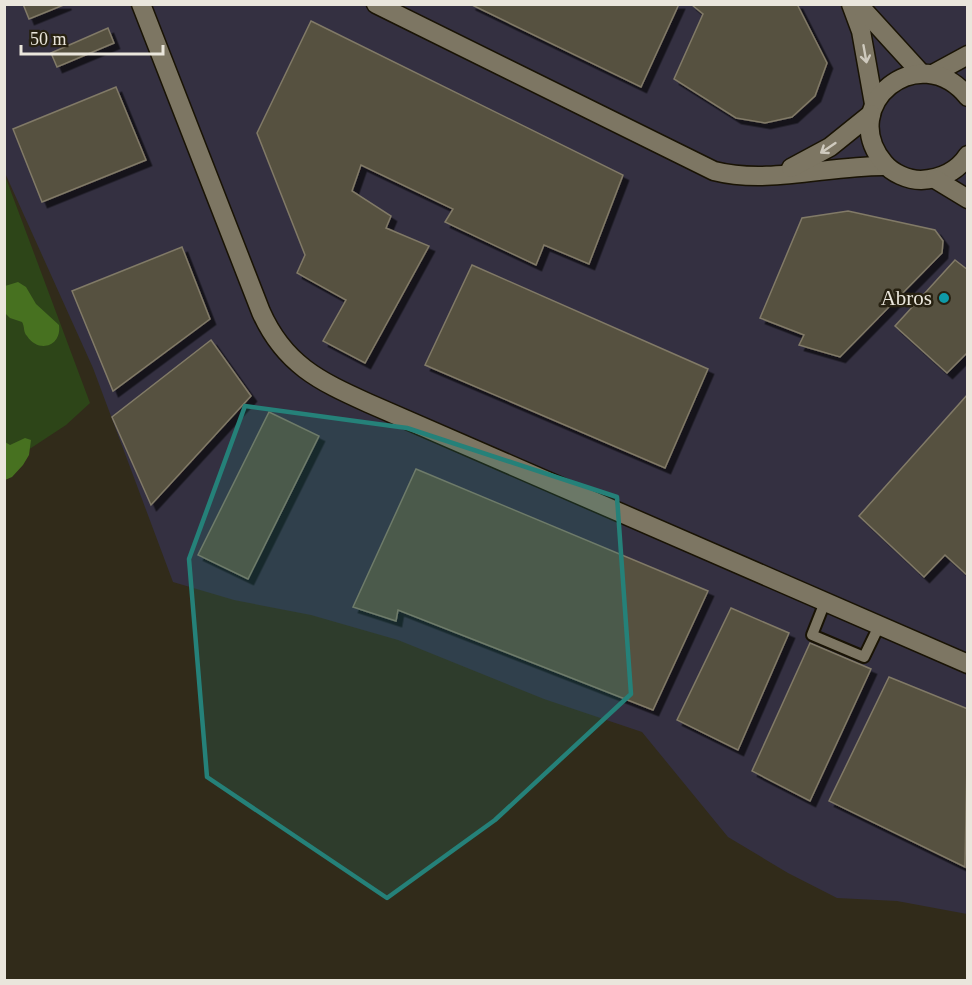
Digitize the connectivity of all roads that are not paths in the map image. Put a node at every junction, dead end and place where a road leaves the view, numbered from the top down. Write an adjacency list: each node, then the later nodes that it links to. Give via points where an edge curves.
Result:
1 (375, 4): 11 (street, via 705,168 738,175)
2 (852, 4): 8 (street, one-way to 8, via 861,31)
3 (858, 4): 6 (street)
4 (145, 8): 14 (street, via 261,312 278,342 302,368 368,403)
5 (968, 55): 6 (street)
6 (927, 74): 7 (street, via 958,86); 8 (street, via 893,82)
7 (968, 97)
8 (873, 109): 10 (street, via 871,139); 11 (street, one-way to 11, via 830,147)
9 (968, 155): 12 (street, via 950,173)
10 (886, 166): 11 (street); 12 (street, via 900,176)
11 (779, 173)
12 (934, 179): 13 (street)
13 (968, 199)
14 (825, 602): 15 (street); 15 (lane, via 812,634 864,657)
15 (879, 626): 16 (street)
16 (968, 664)

